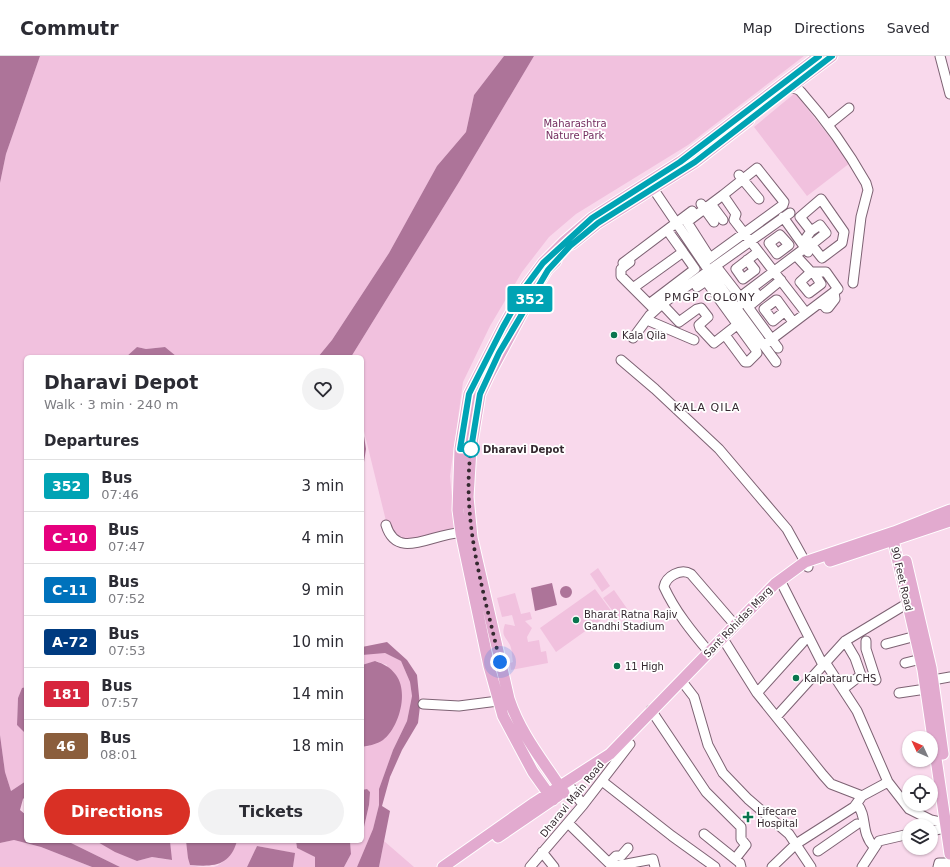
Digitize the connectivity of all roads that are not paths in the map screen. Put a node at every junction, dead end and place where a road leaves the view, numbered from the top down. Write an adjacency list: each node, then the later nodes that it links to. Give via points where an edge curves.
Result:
1 (819, 56): 4 (main road)
2 (832, 56): 4 (main road)
3 (940, 56): 5 (street)
4 (788, 85): 7 (street, via 800,90); 10 (main road, via 695,162)
5 (950, 94)
6 (849, 108): 7 (street)
7 (828, 125): 29 (street, via 862,176 868,190 860,218)
8 (758, 160): 9 (street)
9 (741, 177): 11 (street); 12 (street); 13 (street); 18 (street, via 758,168 784,202 783,206)
10 (652, 186): 15 (street); 51 (main road, via 592,218 564,242 535,273 503,327 469,394 460,449 458,510); 57 (main road, via 598,223 570,246 548,270 499,353 480,394 471,449 468,497)
11 (722, 195): 13 (street); 18 (street, via 736,214 734,220)
12 (759, 199)
13 (706, 206): 14 (street); 15 (street); 26 (street, via 686,224)
14 (719, 221)
15 (678, 225): 17 (street); 25 (street); 26 (street)
16 (812, 231): 20 (street, via 806,237); 20 (street, via 820,225 826,233); 20 (street, via 800,216 821,199 844,232 842,243 824,257 820,257)
17 (670, 234): 21 (street); 30 (street, via 621,269 621,276)
18 (747, 238): 20 (street, via 786,215); 22 (street); 26 (street)
19 (786, 241): 22 (street)
20 (810, 248): 23 (street); 27 (street)
21 (683, 252): 30 (street); 33 (street, via 695,269)
22 (761, 255): 24 (street); 28 (street)
23 (799, 259): 27 (street); 36 (street, via 812,273 828,273 838,286 838,289)
24 (748, 260)
25 (623, 263)
26 (710, 265): 31 (street, via 738,296); 32 (street); 34 (street)
27 (784, 267): 28 (street)
28 (777, 276): 31 (street); 36 (street)
29 (853, 283)
30 (633, 288): 33 (street)
31 (751, 296): 34 (street); 42 (street, via 748,308)
32 (664, 306): 33 (street); 38 (street, via 705,281); 40 (street, via 679,322 701,308 708,317 699,327 712,343)
33 (652, 307): 37 (street)
34 (736, 308): 38 (street)
35 (785, 311): 39 (street)
36 (806, 313): 39 (street)
37 (647, 320): 41 (street); 43 (street)
38 (741, 322): 40 (street); 40 (street, via 757,351 748,362 745,362); 44 (street)
39 (793, 322): 42 (street)
40 (724, 335)
41 (633, 338)
42 (771, 339): 44 (street); 45 (street)
43 (694, 340)
44 (764, 345): 47 (street)
45 (778, 348)
46 (621, 360): 53 (street, via 719,449 788,529)
47 (776, 362)
48 (950, 510): 52 (main road, Sant Rohidas Marg)
49 (950, 522): 52 (main road, Sant Rohidas Marg)
50 (386, 525): 51 (street, via 392,538 402,544)
51 (461, 533): 57 (main road)
52 (896, 537): 53 (main road, Sant Rohidas Marg); 55 (main road, 90 Feet Road)
53 (806, 565): 54 (main road, Sant Rohidas Marg); 56 (main road, Sant Rohidas Marg, via 775,584)
54 (782, 584): 56 (main road, Sant Rohidas Marg); 68 (street)
55 (912, 601): 59 (main road, 90 Feet Road); 60 (street); 69 (main road, 90 Feet Road)
56 (753, 610): 58 (main road, Sant Rohidas Marg); 61 (main road, Sant Rohidas Marg)
57 (486, 625): 64 (main road); 65 (main road)
58 (735, 625): 66 (main road, Sant Rohidas Marg); 66 (street, via 691,574 682,571 666,582 664,587 667,595 683,621)
59 (915, 635): 63 (street); 69 (main road, 90 Feet Road)
60 (848, 639): 68 (street); 71 (street, via 856,651 866,645); 74 (street, via 861,675)
61 (725, 642): 73 (main road, Sant Rohidas Marg); 77 (street)
62 (803, 642): 77 (street)
63 (886, 642)
64 (498, 650): 65 (main road); 87 (main road, via 516,719 529,743)
65 (486, 652): 78 (main road)
66 (708, 652): 73 (main road, Sant Rohidas Marg)
67 (905, 663): 69 (street)
68 (824, 664): 74 (street); 82 (street)
69 (925, 666): 72 (main road, 90 Feet Road); 75 (main road, 90 Feet Road)
70 (950, 677): 72 (street)
71 (876, 680)
72 (933, 680): 79 (main road, 90 Feet Road)
73 (680, 686): 81 (main road, Sant Rohidas Marg); 100 (street, via 694,697 708,745 723,774)
74 (843, 689): 86 (street, via 857,711)
75 (926, 689): 76 (street); 79 (main road, 90 Feet Road)
76 (899, 693)
77 (757, 694): 82 (street)
78 (498, 701): 80 (street, via 459,706); 88 (main road, via 516,742 533,772)
79 (932, 703): 84 (main road, 90 Feet Road)
80 (423, 704)
81 (653, 712): 83 (main road, Sant Rohidas Marg); 87 (main road, Sant Rohidas Marg, via 610,754); 106 (street, via 706,792 741,827 741,839 746,845)
82 (777, 716): 89 (street, via 831,784)
83 (630, 744): 85 (street, Dharavi Main Road); 87 (main road, Sant Rohidas Marg, via 614,758)
84 (940, 761): 90 (main road, 90 Feet Road); 95 (main road, 90 Feet Road)
85 (602, 781): 91 (street, Dharavi Main Road); 114 (street)
86 (888, 782): 89 (street); 95 (street, via 909,809)
87 (565, 789): 88 (main road); 91 (street)
88 (551, 796): 109 (main road); 110 (main road)
89 (862, 796): 92 (street)
90 (950, 802)
91 (583, 805): 93 (street, Dharavi Main Road)
92 (855, 805): 94 (street, via 858,814); 99 (street, via 861,810); 100 (street)
93 (568, 823): 104 (street, Dharavi Main Road); 108 (street)
94 (857, 824): 99 (street); 103 (street)
95 (948, 825): 96 (street); 105 (main road, 90 Feet Road)
96 (938, 829)
97 (704, 834): 106 (street)
98 (902, 836): 101 (street, via 879,841)
99 (864, 841): 101 (street)
100 (796, 844): 116 (street); 117 (street)
101 (874, 847): 118 (street)
102 (628, 848): 108 (street, via 621,856 616,856)
103 (818, 851)
104 (542, 852): 111 (street, Dharavi Main Road); 112 (street)
105 (950, 854)
106 (736, 859): 115 (street)
107 (950, 863): 119 (street, via 939,863)
108 (611, 865): 113 (street, via 653,859)
109 (443, 867)
110 (455, 867)
111 (530, 867)
112 (554, 867)
113 (656, 867)
114 (714, 867)
115 (741, 867)
116 (772, 867)
117 (811, 867)
118 (862, 867)
119 (938, 867)

